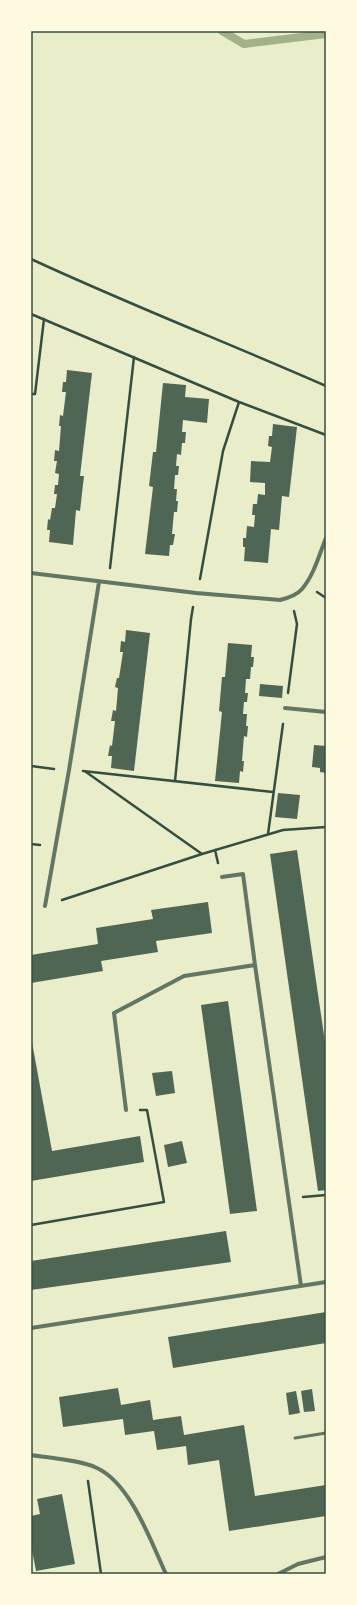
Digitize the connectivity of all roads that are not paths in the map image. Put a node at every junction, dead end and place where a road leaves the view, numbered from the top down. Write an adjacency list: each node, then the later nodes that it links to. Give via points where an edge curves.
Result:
1 (326, 538): 3 (street, via 302,590 280,600)
2 (31, 573): 3 (street)
3 (99, 582): 7 (street)
4 (285, 708): 5 (street)
5 (326, 712)
6 (222, 877): 8 (street, via 243,874)
7 (45, 906)
8 (255, 965): 9 (street, via 184,976 114,1013); 11 (street)
9 (126, 1110)
10 (326, 1282): 11 (street)
11 (301, 1286): 12 (street)
12 (31, 1328)
13 (326, 1433): 14 (lane)
14 (295, 1438)
15 (31, 1455): 17 (street, via 85,1464 108,1474 124,1490)
16 (326, 1557): 18 (street, via 298,1564)
17 (166, 1574)
18 (278, 1574)

